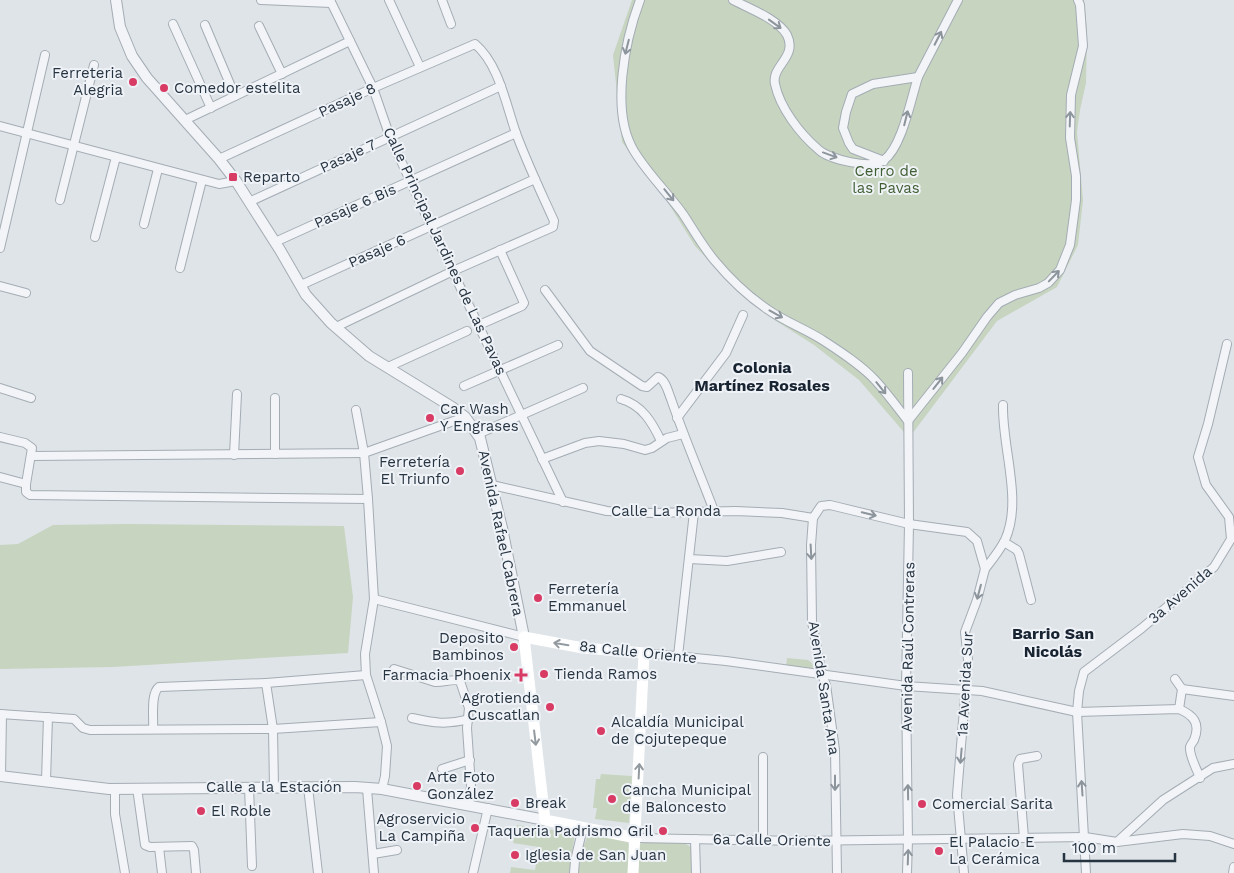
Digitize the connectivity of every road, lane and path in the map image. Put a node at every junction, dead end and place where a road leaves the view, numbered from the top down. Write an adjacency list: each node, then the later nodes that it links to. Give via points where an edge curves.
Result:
1 (116, 0): 24 (street, Avenida Rafael Cabrera, via 120,27 132,56)
2 (261, 0): 9 (street)
3 (389, 0): 17 (street)
4 (442, 0): 11 (street)
5 (640, 0): 73 (street, one-way to 73, via 622,66 624,124 632,149 670,196 713,260 738,285 768,310 850,359 874,379)
6 (733, 0): 32 (street, one-way to 32, via 779,25 787,35 788,54 774,82 795,124 820,151 856,164)
7 (958, 0): 19 (street, one-way to 7)
8 (1078, 0): 73 (street, one-way to 8, via 999,303 1039,288 1060,270 1070,245 1076,200 1070,138 1071,95 1083,46)
9 (331, 2): 14 (street, Calle Principal Jardines de Las Pavas)
10 (173, 24): 23 (street)
11 (451, 24)
12 (205, 25): 22 (street)
13 (259, 26): 18 (street)
14 (350, 42): 18 (street); 21 (street, Calle Principal Jardines de Las Pavas)
15 (45, 55): 26 (street)
16 (94, 66): 29 (street)
17 (420, 68): 20 (street, Pasaje 8, via 475,44 483,50); 21 (street, Pasaje 8)
18 (282, 74): 22 (street)
19 (918, 77): 32 (street, one-way to 19, via 902,136); 32 (street, via 873,84 852,94 843,128 849,143 853,149)
20 (501, 86): 27 (street); 28 (street, Pasaje 7)
21 (373, 88): 28 (street, Calle Principal Jardines de Las Pavas); 31 (street, Pasaje 8)
22 (235, 96): 23 (street)
23 (211, 108): 24 (street)
24 (185, 120): 31 (street, Avenida Rafael Cabrera)
25 (0, 126): 26 (street)
26 (26, 133): 29 (street); 44 (street)
27 (516, 133): 34 (street); 37 (street, Pasaje 6 Bis)
28 (390, 137): 37 (street, Calle Principal Jardines de Las Pavas); 39 (street, Pasaje 7)
29 (74, 146): 30 (street); 38 (street)
30 (116, 157): 33 (street); 42 (street)
31 (219, 159): 36 (street, Avenida Rafael Cabrera)
32 (884, 161)
33 (158, 169): 35 (street); 40 (street)
34 (535, 179): 41 (street, Pasaje 6); 45 (street, via 554,221 553,227)
35 (202, 180): 36 (street, via 219,184); 46 (street)
36 (236, 181): 39 (street, Avenida Rafael Cabrera)
37 (411, 181): 41 (street, Calle Principal Jardines de Las Pavas); 43 (street, Pasaje 6 Bis)
38 (60, 200)
39 (249, 202): 43 (street, Avenida Rafael Cabrera)
40 (144, 224)
41 (431, 226): 47 (street, Calle Principal Jardines de Las Pavas); 48 (street, Pasaje 6)
42 (95, 237)
43 (275, 242): 48 (street, Avenida Rafael Cabrera)
44 (0, 248)
45 (500, 250): 47 (street); 53 (street, via 524,303)
46 (180, 268)
47 (453, 271): 53 (street, Calle Principal Jardines de Las Pavas); 54 (street)
48 (301, 285): 54 (street, Avenida Rafael Cabrera, via 306,295)
49 (0, 286): 51 (street)
50 (545, 290): 72 (street, via 590,351 642,386 647,387 658,377 662,378)
51 (26, 294)
52 (743, 315): 72 (street, via 726,353)
53 (479, 325): 59 (street, Calle Principal Jardines de Las Pavas)
54 (336, 327): 58 (street, Avenida Rafael Cabrera, via 369,356)
55 (467, 331): 58 (street)
56 (1227, 344): 111 (street, 3a Avenida, via 1198,457 1206,485 1229,517 1231,539 1214,567 1084,672)
57 (558, 345): 59 (street)
58 (388, 367): 71 (street, Avenida Rafael Cabrera)
59 (500, 370): 61 (street); 70 (street, Calle Principal Jardines de Las Pavas)
60 (908, 373): 73 (street, Avenida Raúl Contreras)
61 (464, 386)
62 (0, 388): 65 (street)
63 (583, 388): 70 (street)
64 (237, 394): 80 (street)
65 (32, 398)
66 (275, 398): 79 (street)
67 (621, 399): 77 (street, via 632,402 645,415)
68 (1003, 405): 92 (street, via 1013,495)
69 (356, 410): 78 (street)
70 (521, 414): 74 (street); 82 (street, Calle Principal Jardines de Las Pavas)
71 (465, 417): 74 (street, Avenida Rafael Cabrera); 78 (street)
72 (677, 418): 75 (street)
73 (908, 421): 91 (street, Avenida Raúl Contreras)
74 (478, 434): 85 (street, Avenida Rafael Cabrera)
75 (683, 434): 77 (street); 89 (street)
76 (0, 437): 81 (street, via 30,446)
77 (661, 441): 82 (street, via 645,450 599,440)
78 (364, 453): 79 (street); 86 (street)
79 (275, 454): 80 (street)
80 (234, 455): 81 (street)
81 (31, 456): 84 (street)
82 (542, 459): 87 (street, Calle Principal Jardines de Las Pavas)
83 (0, 477): 84 (street)
84 (26, 484): 86 (street, via 26,492 30,496)
85 (492, 485): 87 (street, Calle La Ronda); 98 (street, Avenida Rafael Cabrera)
86 (368, 499): 96 (street)
87 (563, 502): 88 (street, Calle La Ronda, via 607,511)
88 (694, 512): 89 (street, Calle La Ronda); 94 (street)
89 (714, 512): 90 (street, Calle La Ronda, via 782,513)
90 (813, 518): 91 (street, Avenida Santa Ana, one-way to 91, via 821,506 830,505); 103 (street, Avenida Santa Ana, one-way to 103, via 810,545 812,622)
91 (909, 524): 95 (street, via 967,532 977,541); 106 (street, Avenida Raúl Contreras)
92 (1004, 542): 95 (street); 97 (street, via 1020,554)
93 (781, 552): 94 (street, via 727,561)
94 (689, 560): 100 (street)
95 (985, 569): 108 (street, 1a Avenida Sur, one-way to 108, via 965,632 968,660)
96 (374, 599): 98 (street, 8a Calle Oriente); 102 (street, via 365,654)
97 (1031, 600)
98 (524, 637): 99 (main road, 8a Calle Oriente, one-way to 98, via 583,648); 136 (main road, Avenida Rafael Cabrera, one-way to 136)
99 (644, 653): 100 (street, 8a Calle Oriente); 139 (main road, one-way to 99)
100 (678, 656): 103 (street, 8a Calle Oriente)
101 (394, 669): 115 (street, via 436,682 460,682 469,708)
102 (366, 675): 105 (street); 116 (street)
103 (822, 675): 106 (street, 8a Calle Oriente); 145 (street, Avenida Santa Ana, one-way to 145, via 835,750)
104 (1175, 679): 107 (street)
105 (267, 683): 117 (street, via 160,687 154,695); 118 (street)
106 (906, 686): 108 (street, 8a Calle Oriente); 142 (street, Avenida Raúl Contreras, one-way to 106)
107 (1182, 689): 109 (street); 110 (street)
108 (965, 690): 111 (street, 8a Calle Oriente); 143 (street, 1a Avenida Sur, one-way to 143, via 958,795)
109 (1234, 696)
110 (1178, 709): 111 (street, 8a Calle Oriente); 125 (street, via 1191,714 1196,723 1195,739 1190,747)
111 (1077, 712): 138 (street, 3a Avenida, one-way to 111)
112 (1, 714): 113 (street); 124 (street)
113 (48, 717): 117 (street, via 74,719 87,730); 126 (street)
114 (412, 718): 115 (street, via 444,724)
115 (469, 719): 121 (street)
116 (381, 722): 118 (street); 133 (street, via 387,746)
117 (154, 729): 118 (street)
118 (273, 729): 128 (street)
119 (1036, 756): 140 (street, via 1020,759 1018,764)
120 (763, 757): 144 (street)
121 (470, 760): 123 (street); 134 (street)
122 (1234, 764): 125 (street, via 1214,768)
123 (442, 769)
124 (1, 776): 126 (street, Calle a la Estación)
125 (1200, 778): 146 (street, via 1163,800)
126 (46, 781): 130 (street, Calle a la Estación)
127 (249, 787): 128 (street, Calle a la Estación); 131 (street, Calle a la Estación); 151 (street)
128 (274, 787): 129 (street, Calle a la Estación)
129 (308, 787): 132 (street, Calle a la Estación); 156 (street)
130 (115, 788): 131 (street, Calle a la Estación); 153 (street)
131 (137, 788): 148 (street, via 145,845)
132 (367, 789): 133 (street, Calle a la Estación); 150 (street)
133 (382, 790): 134 (street, Calle a la Estación)
134 (468, 805): 135 (street, Calle a la Estación)
135 (488, 808): 136 (street, Calle a la Estación); 158 (street)
136 (545, 820): 137 (main road)
137 (583, 827): 139 (main road); 159 (street)
138 (1085, 837): 140 (street, 6a Calle Oriente); 146 (street, 6a Calle Oriente); 165 (street, 3a Avenida)
139 (636, 838): 141 (street, 6a Calle Oriente); 160 (main road)
140 (1024, 838): 143 (street, 6a Calle Oriente)
141 (695, 839): 144 (street, 6a Calle Oriente); 161 (street)
142 (908, 840): 143 (street, 6a Calle Oriente); 145 (street, 6a Calle Oriente); 163 (street, Avenida Raúl Contreras, one-way to 142)
143 (960, 840): 164 (street, 1a Avenida Sur)
144 (763, 841): 145 (street, 6a Calle Oriente)
145 (836, 841): 162 (street, Avenida Santa Ana)
146 (1117, 842): 147 (street, 6a Calle Oriente, via 1183,834 1210,836)
147 (1234, 844)
148 (159, 846): 154 (street); 155 (street, via 192,846)
149 (396, 850): 150 (street)
150 (373, 854): 157 (street)
151 (252, 866)
152 (1234, 867): 166 (street)
153 (125, 873)
154 (162, 873)
155 (196, 873)
156 (318, 873)
157 (374, 873)
158 (473, 873)
159 (574, 873)
160 (634, 873)
161 (696, 873)
162 (837, 873)
163 (907, 873)
164 (964, 873)
165 (1086, 873)
166 (1233, 873)

